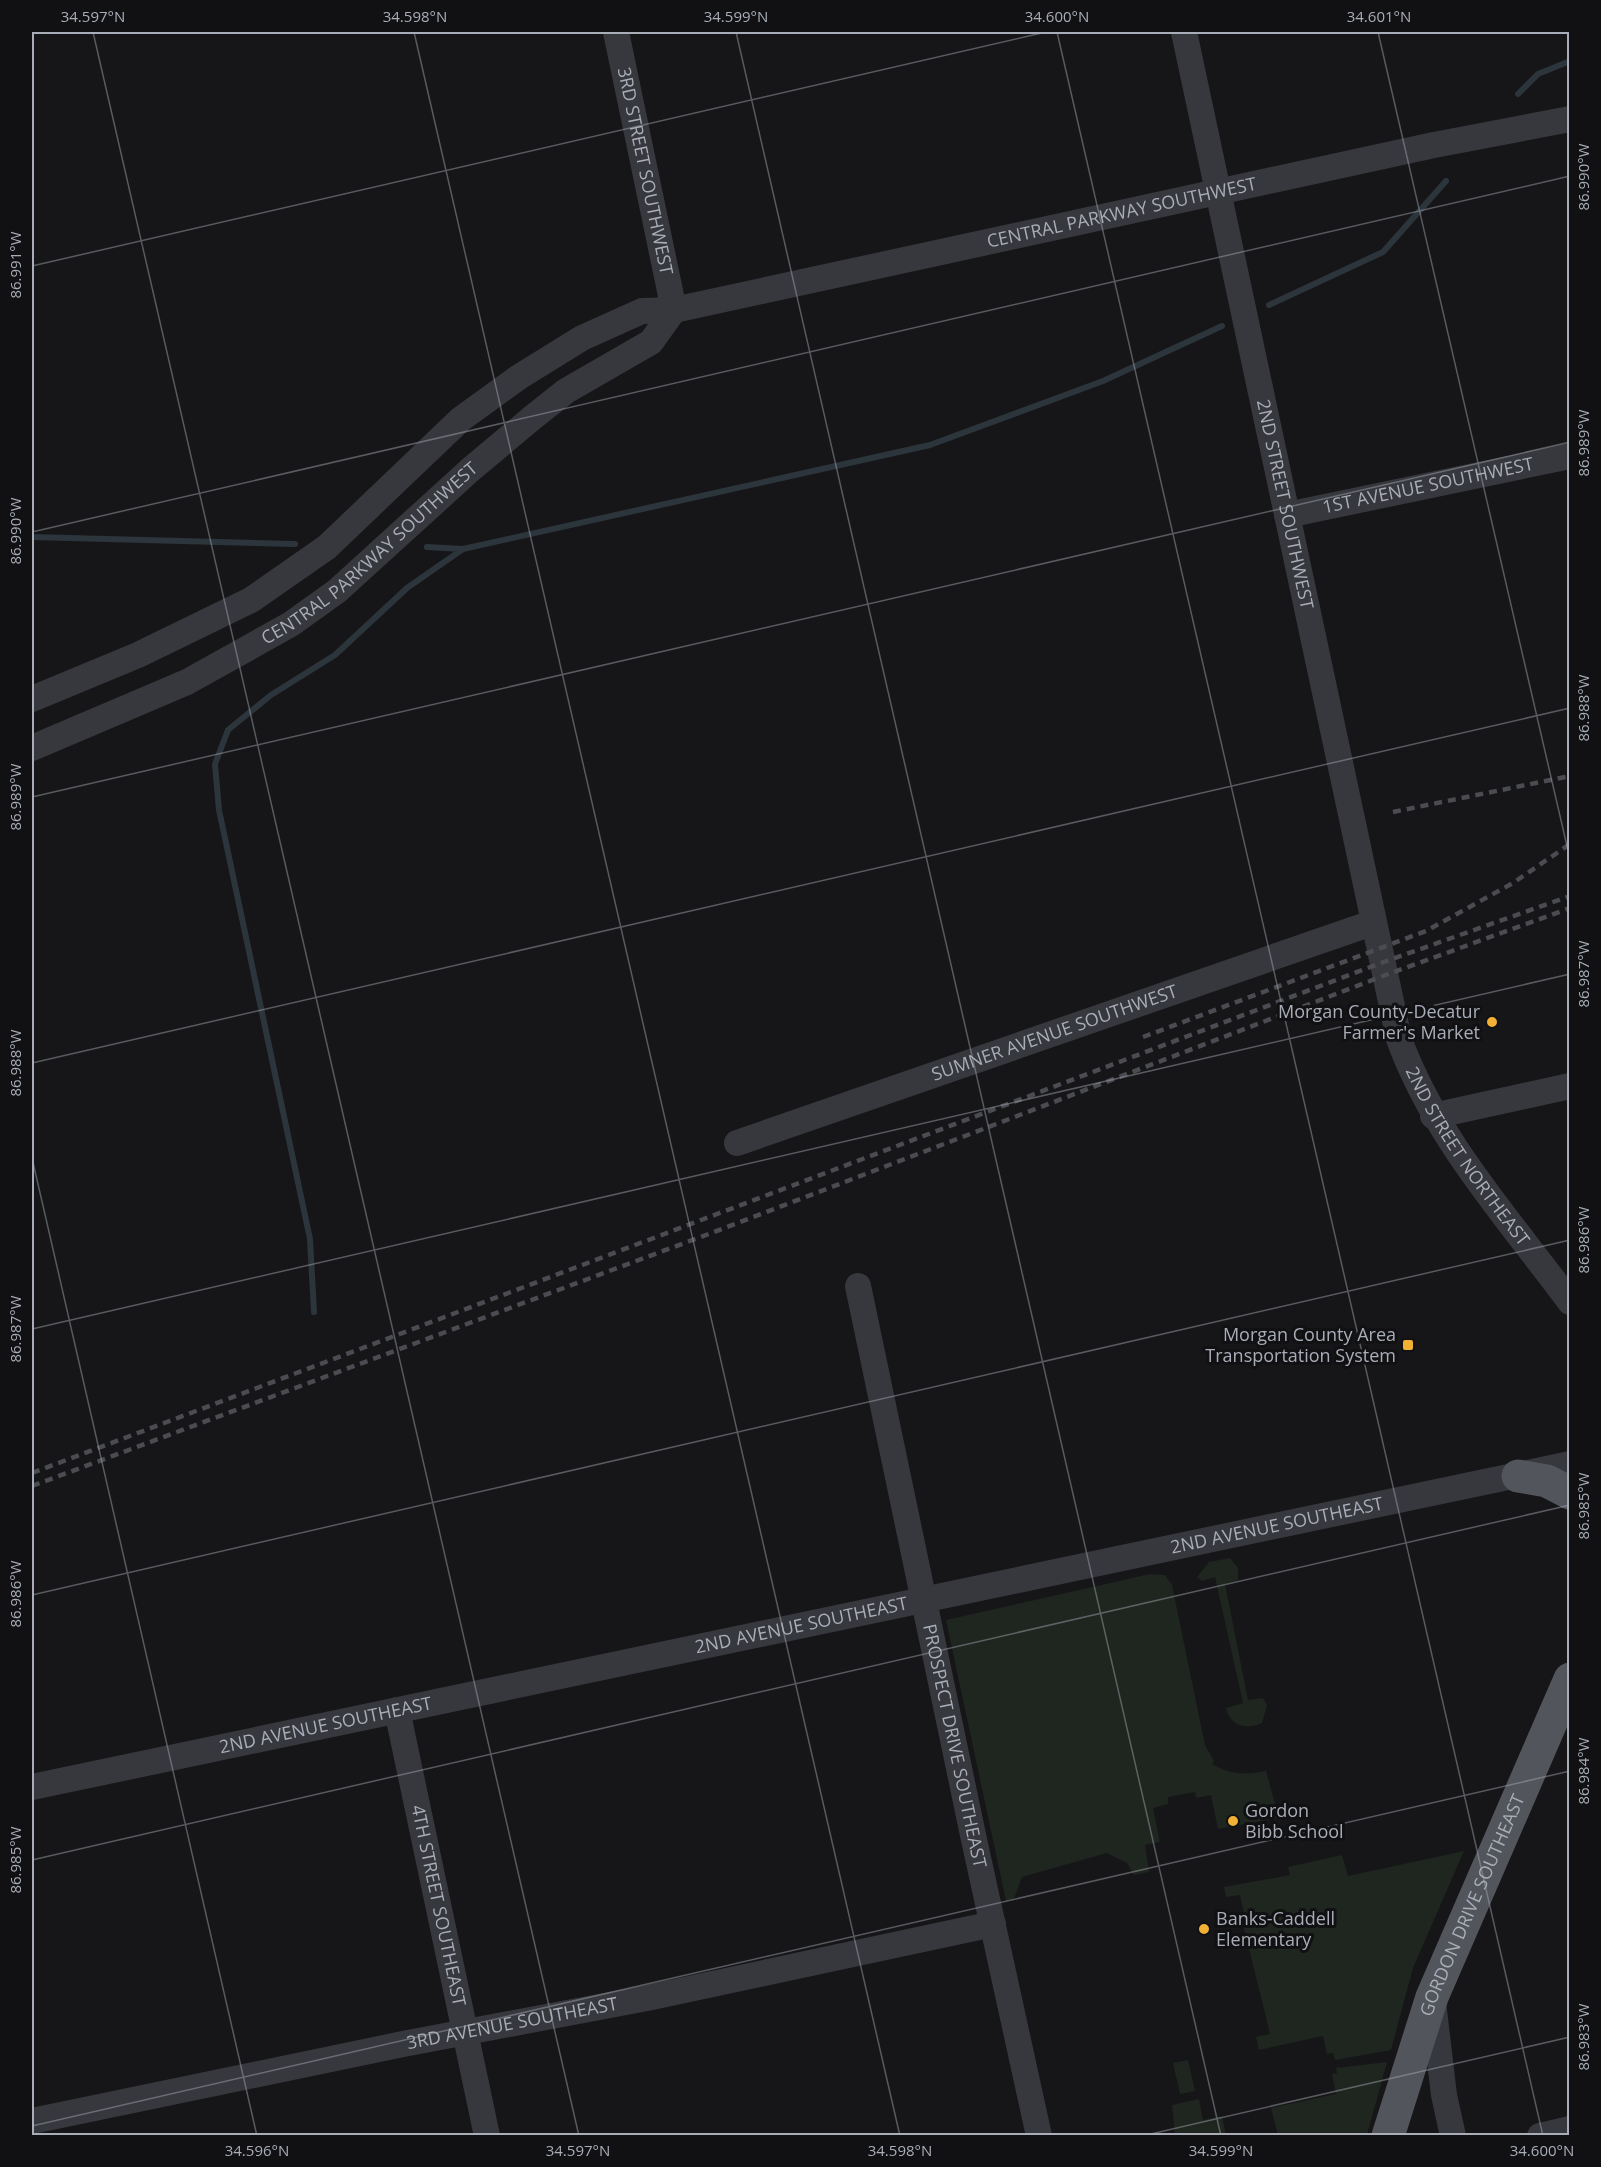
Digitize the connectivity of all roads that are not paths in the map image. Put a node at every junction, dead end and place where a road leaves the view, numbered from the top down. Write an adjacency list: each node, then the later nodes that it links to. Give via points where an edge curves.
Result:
1 (616, 32): 5 (street, 3RD STREET SOUTHWEST)
2 (1184, 32): 4 (street, 2ND STREET SOUTHWEST)
3 (1569, 118): 4 (street, CENTRAL PARKWAY SOUTHWEST)
4 (1216, 193): 5 (street, CENTRAL PARKWAY SOUTHWEST); 7 (street, 2ND STREET SOUTHWEST)
5 (674, 310): 8 (street, CENTRAL PARKWAY SOUTHWEST, via 642,311 582,338 519,377 461,419 327,547 251,600 138,655); 9 (street, CENTRAL PARKWAY SOUTHWEST, via 651,342 566,391 470,470 366,567 291,624 187,682)
6 (1569, 456): 7 (street, 1ST AVENUE SOUTHWEST)
7 (1287, 515): 10 (street, 2ND STREET SOUTHWEST)
8 (32, 699)
9 (32, 748)
10 (1372, 923): 11 (street, 2ND STREET SOUTHWEST); 14 (street, SUMNER AVENUE SOUTHWEST)
11 (1383, 976): 13 (street, 2ND STREET NORTHEAST, via 1399,1039)
12 (1569, 1086): 13 (street)
13 (1433, 1116): 15 (street, 2ND STREET NORTHEAST)
14 (737, 1143)
15 (1546, 1269): 16 (street); 18 (street, 2ND STREET NORTHEAST)
16 (1569, 1278)
17 (858, 1286): 22 (street, PROSPECT DRIVE SOUTHEAST)
18 (1569, 1302)
19 (1569, 1464): 20 (street, 2ND AVENUE SOUTHEAST)
20 (1518, 1476): 21 (main road, via 1547,1481); 22 (street, 2ND AVENUE SOUTHEAST)
21 (1569, 1493)
22 (925, 1600): 24 (street, 2ND AVENUE SOUTHEAST); 26 (street, PROSPECT DRIVE SOUTHEAST)
23 (1569, 1679): 27 (main road, GORDON DRIVE SOUTHEAST)
24 (397, 1710): 25 (street, 2ND AVENUE SOUTHEAST); 28 (street, 4TH STREET SOUTHEAST)
25 (32, 1787)
26 (993, 1924): 28 (street, 3RD AVENUE SOUTHEAST); 32 (street, PROSPECT DRIVE SOUTHEAST)
27 (1432, 1997): 33 (main road, GORDON DRIVE SOUTHEAST); 34 (street)
28 (465, 2033): 29 (street, 3RD AVENUE SOUTHEAST); 31 (street, 4TH STREET SOUTHEAST)
29 (32, 2121)
30 (1569, 2129): 35 (street)
31 (487, 2136)
32 (1039, 2136)
33 (1388, 2136)
34 (1453, 2136)
35 (1540, 2136)

